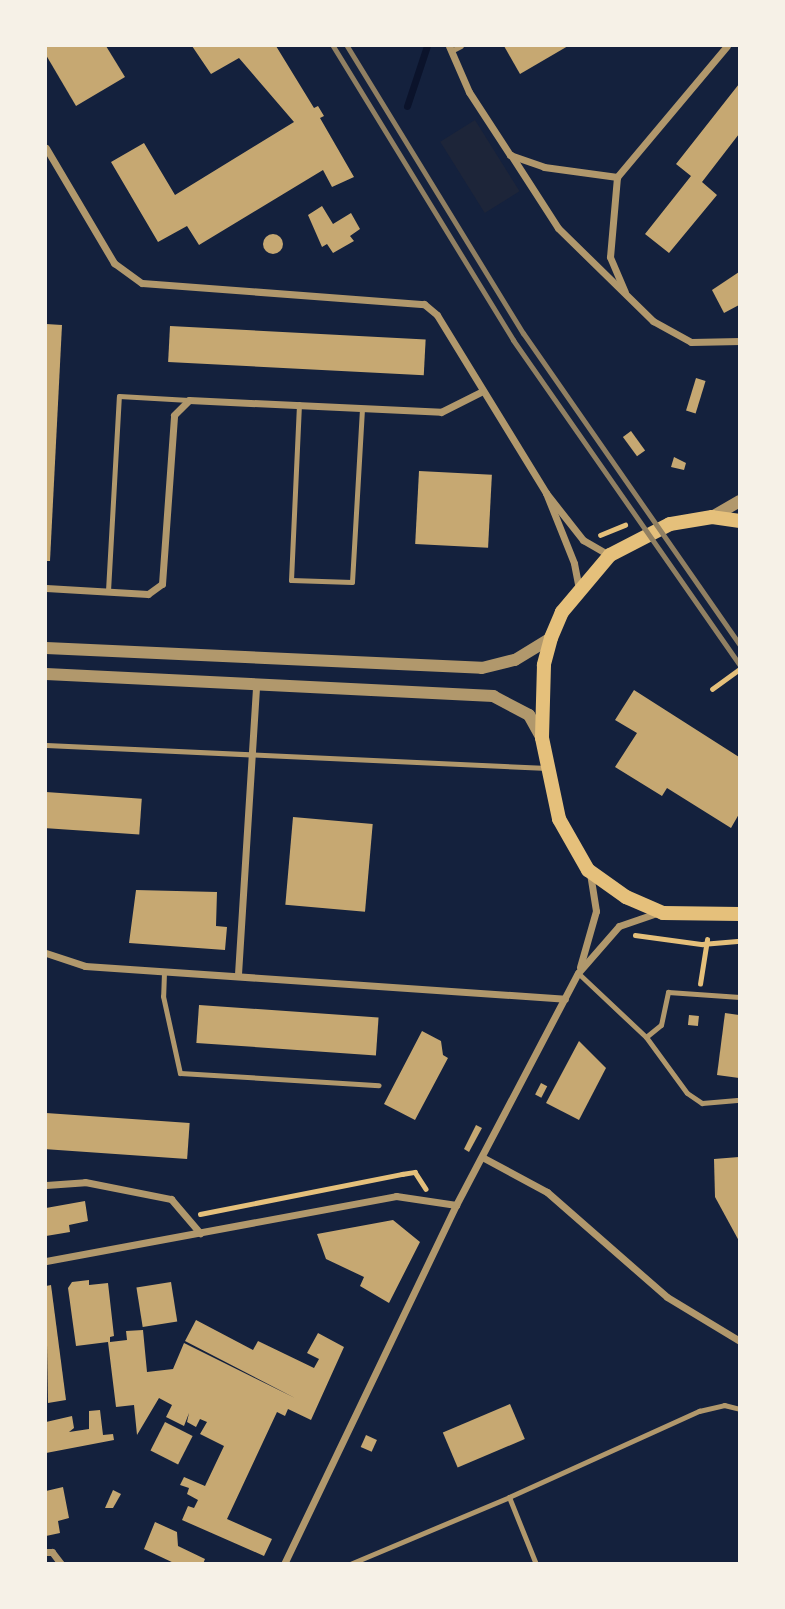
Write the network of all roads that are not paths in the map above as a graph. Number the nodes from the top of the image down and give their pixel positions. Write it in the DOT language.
graph roads {
  1 [pos="461,46"];
  2 [pos="727,46"];
  3 [pos="450,48"];
  4 [pos="46,148"];
  5 [pos="510,155"];
  6 [pos="617,177"];
  7 [pos="627,297"];
  8 [pos="740,341"];
  9 [pos="483,391"];
  10 [pos="189,400"];
  11 [pos="299,404"];
  12 [pos="362,408"];
  13 [pos="546,493"];
  14 [pos="740,501"];
  15 [pos="712,517"];
  16 [pos="740,521"];
  17 [pos="610,555"];
  18 [pos="46,588"];
  19 [pos="579,589"];
  20 [pos="107,591"];
  21 [pos="551,638"];
  22 [pos="46,648"];
  23 [pos="46,674"];
  24 [pos="256,684"];
  25 [pos="542,738"];
  26 [pos="46,745"];
  27 [pos="253,755"];
  28 [pos="547,768"];
  29 [pos="588,870"];
  30 [pos="663,913"];
  31 [pos="740,914"];
  32 [pos="46,953"];
  33 [pos="164,972"];
  34 [pos="238,974"];
  35 [pos="578,974"];
  36 [pos="740,997"];
  37 [pos="565,999"];
  38 [pos="646,1037"];
  39 [pos="379,1085"];
  40 [pos="740,1100"];
  41 [pos="482,1157"];
  42 [pos="46,1185"];
  43 [pos="456,1205"];
  44 [pos="200,1233"];
  45 [pos="46,1261"];
  46 [pos="740,1341"];
  47 [pos="740,1409"];
  48 [pos="509,1497"];
  49 [pos="46,1552"];
  50 [pos="61,1563"];
  51 [pos="284,1563"];
  52 [pos="350,1563"];
  53 [pos="536,1563"];
  1 -- 3 [label="lane"];
  2 -- 6 [label="street"];
  3 -- 5 [label="street"];
  4 -- 9 [label="street"];
  5 -- 6 [label="street"];
  5 -- 7 [label="street"];
  6 -- 7 [label="street"];
  7 -- 8 [label="street"];
  9 -- 12 [label="street"];
  9 -- 13 [label="street"];
  10 -- 11 [label="street"];
  10 -- 20 [label="street"];
  10 -- 20 [label="lane"];
  11 -- 12 [label="street"];
  11 -- 12 [label="lane"];
  13 -- 17 [label="street"];
  13 -- 19 [label="street"];
  14 -- 15 [label="street"];
  15 -- 16 [label="main road"];
  15 -- 17 [label="main road"];
  17 -- 19 [label="main road"];
  18 -- 20 [label="street"];
  19 -- 21 [label="main road"];
  21 -- 22 [label="street"];
  21 -- 25 [label="main road"];
  23 -- 24 [label="street"];
  24 -- 25 [label="street"];
  24 -- 27 [label="street"];
  25 -- 28 [label="main road"];
  26 -- 27 [label="lane"];
  27 -- 28 [label="lane"];
  27 -- 34 [label="street"];
  28 -- 29 [label="main road"];
  29 -- 30 [label="main road"];
  29 -- 35 [label="street"];
  30 -- 31 [label="main road"];
  30 -- 35 [label="street"];
  32 -- 33 [label="street"];
  33 -- 34 [label="street"];
  33 -- 39 [label="lane"];
  34 -- 37 [label="street"];
  35 -- 37 [label="street"];
  35 -- 38 [label="lane"];
  36 -- 38 [label="lane"];
  37 -- 41 [label="street"];
  38 -- 40 [label="lane"];
  41 -- 43 [label="street"];
  41 -- 46 [label="street"];
  42 -- 44 [label="street"];
  43 -- 44 [label="street"];
  43 -- 51 [label="street"];
  44 -- 45 [label="street"];
  47 -- 48 [label="lane"];
  48 -- 52 [label="lane"];
  48 -- 53 [label="lane"];
  49 -- 50 [label="street"];
}
